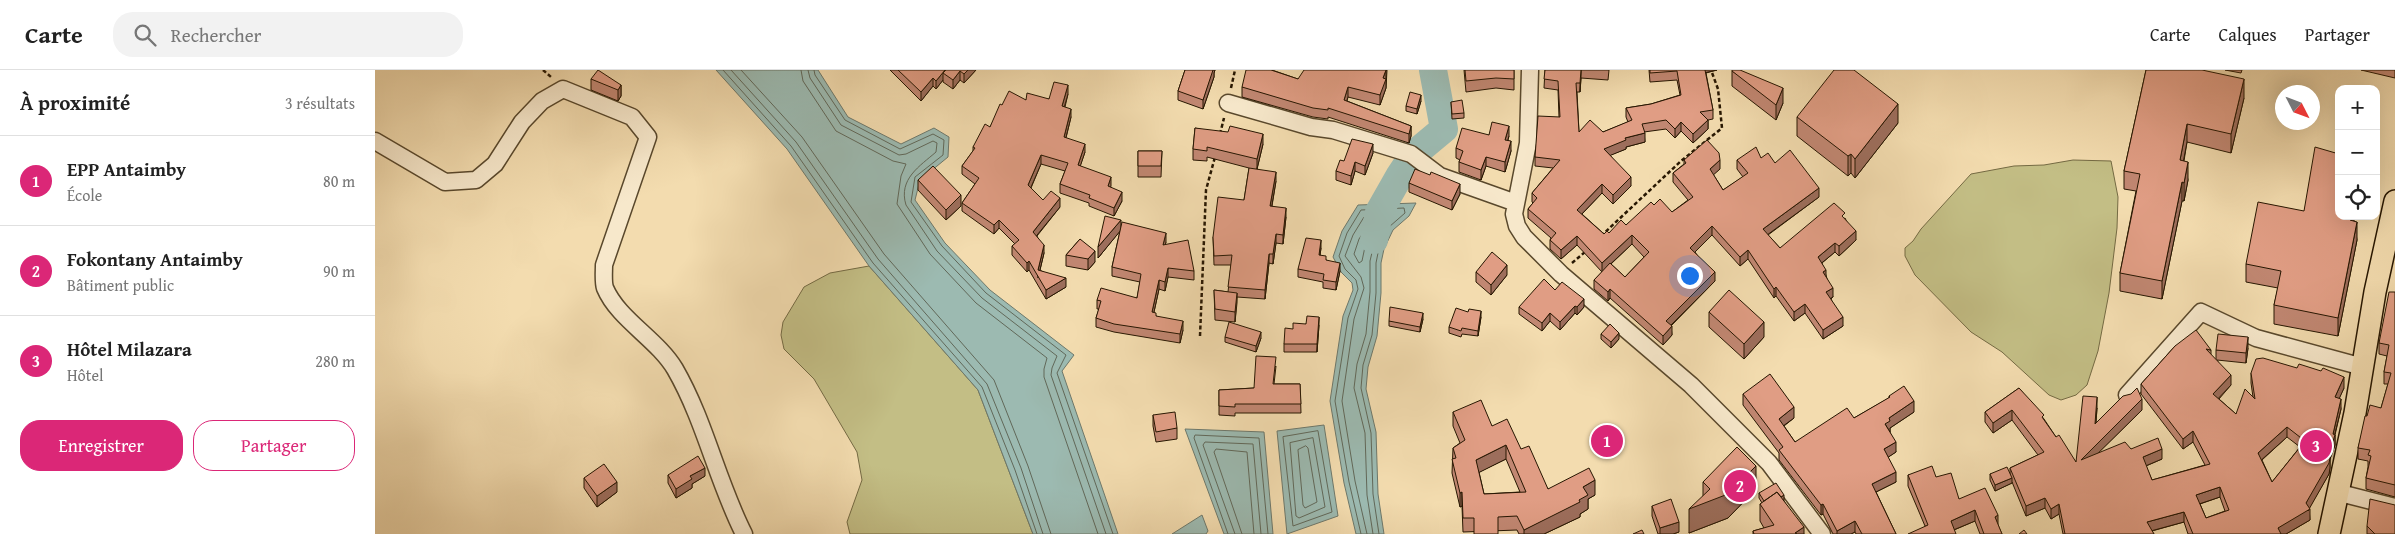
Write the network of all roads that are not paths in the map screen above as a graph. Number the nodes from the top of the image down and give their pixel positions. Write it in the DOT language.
graph roads {
  1 [pos="1530,70"];
  2 [pos="1228,103"];
  3 [pos="375,141"];
  4 [pos="2395,202"];
  5 [pos="1516,203"];
  6 [pos="2385,293"];
  7 [pos="2363,367"];
  8 [pos="2127,395"];
  9 [pos="2339,493"];
  10 [pos="2395,507"];
  11 [pos="744,534"];
  12 [pos="1822,534"];
  13 [pos="2329,534"];
  1 -- 5 [label="street"];
  2 -- 5 [label="street"];
  3 -- 11 [label="street"];
  4 -- 6 [label="main road"];
  5 -- 12 [label="street"];
  6 -- 7 [label="main road"];
  7 -- 8 [label="street"];
  7 -- 9 [label="main road"];
  9 -- 10 [label="street"];
  9 -- 13 [label="main road"];
}
